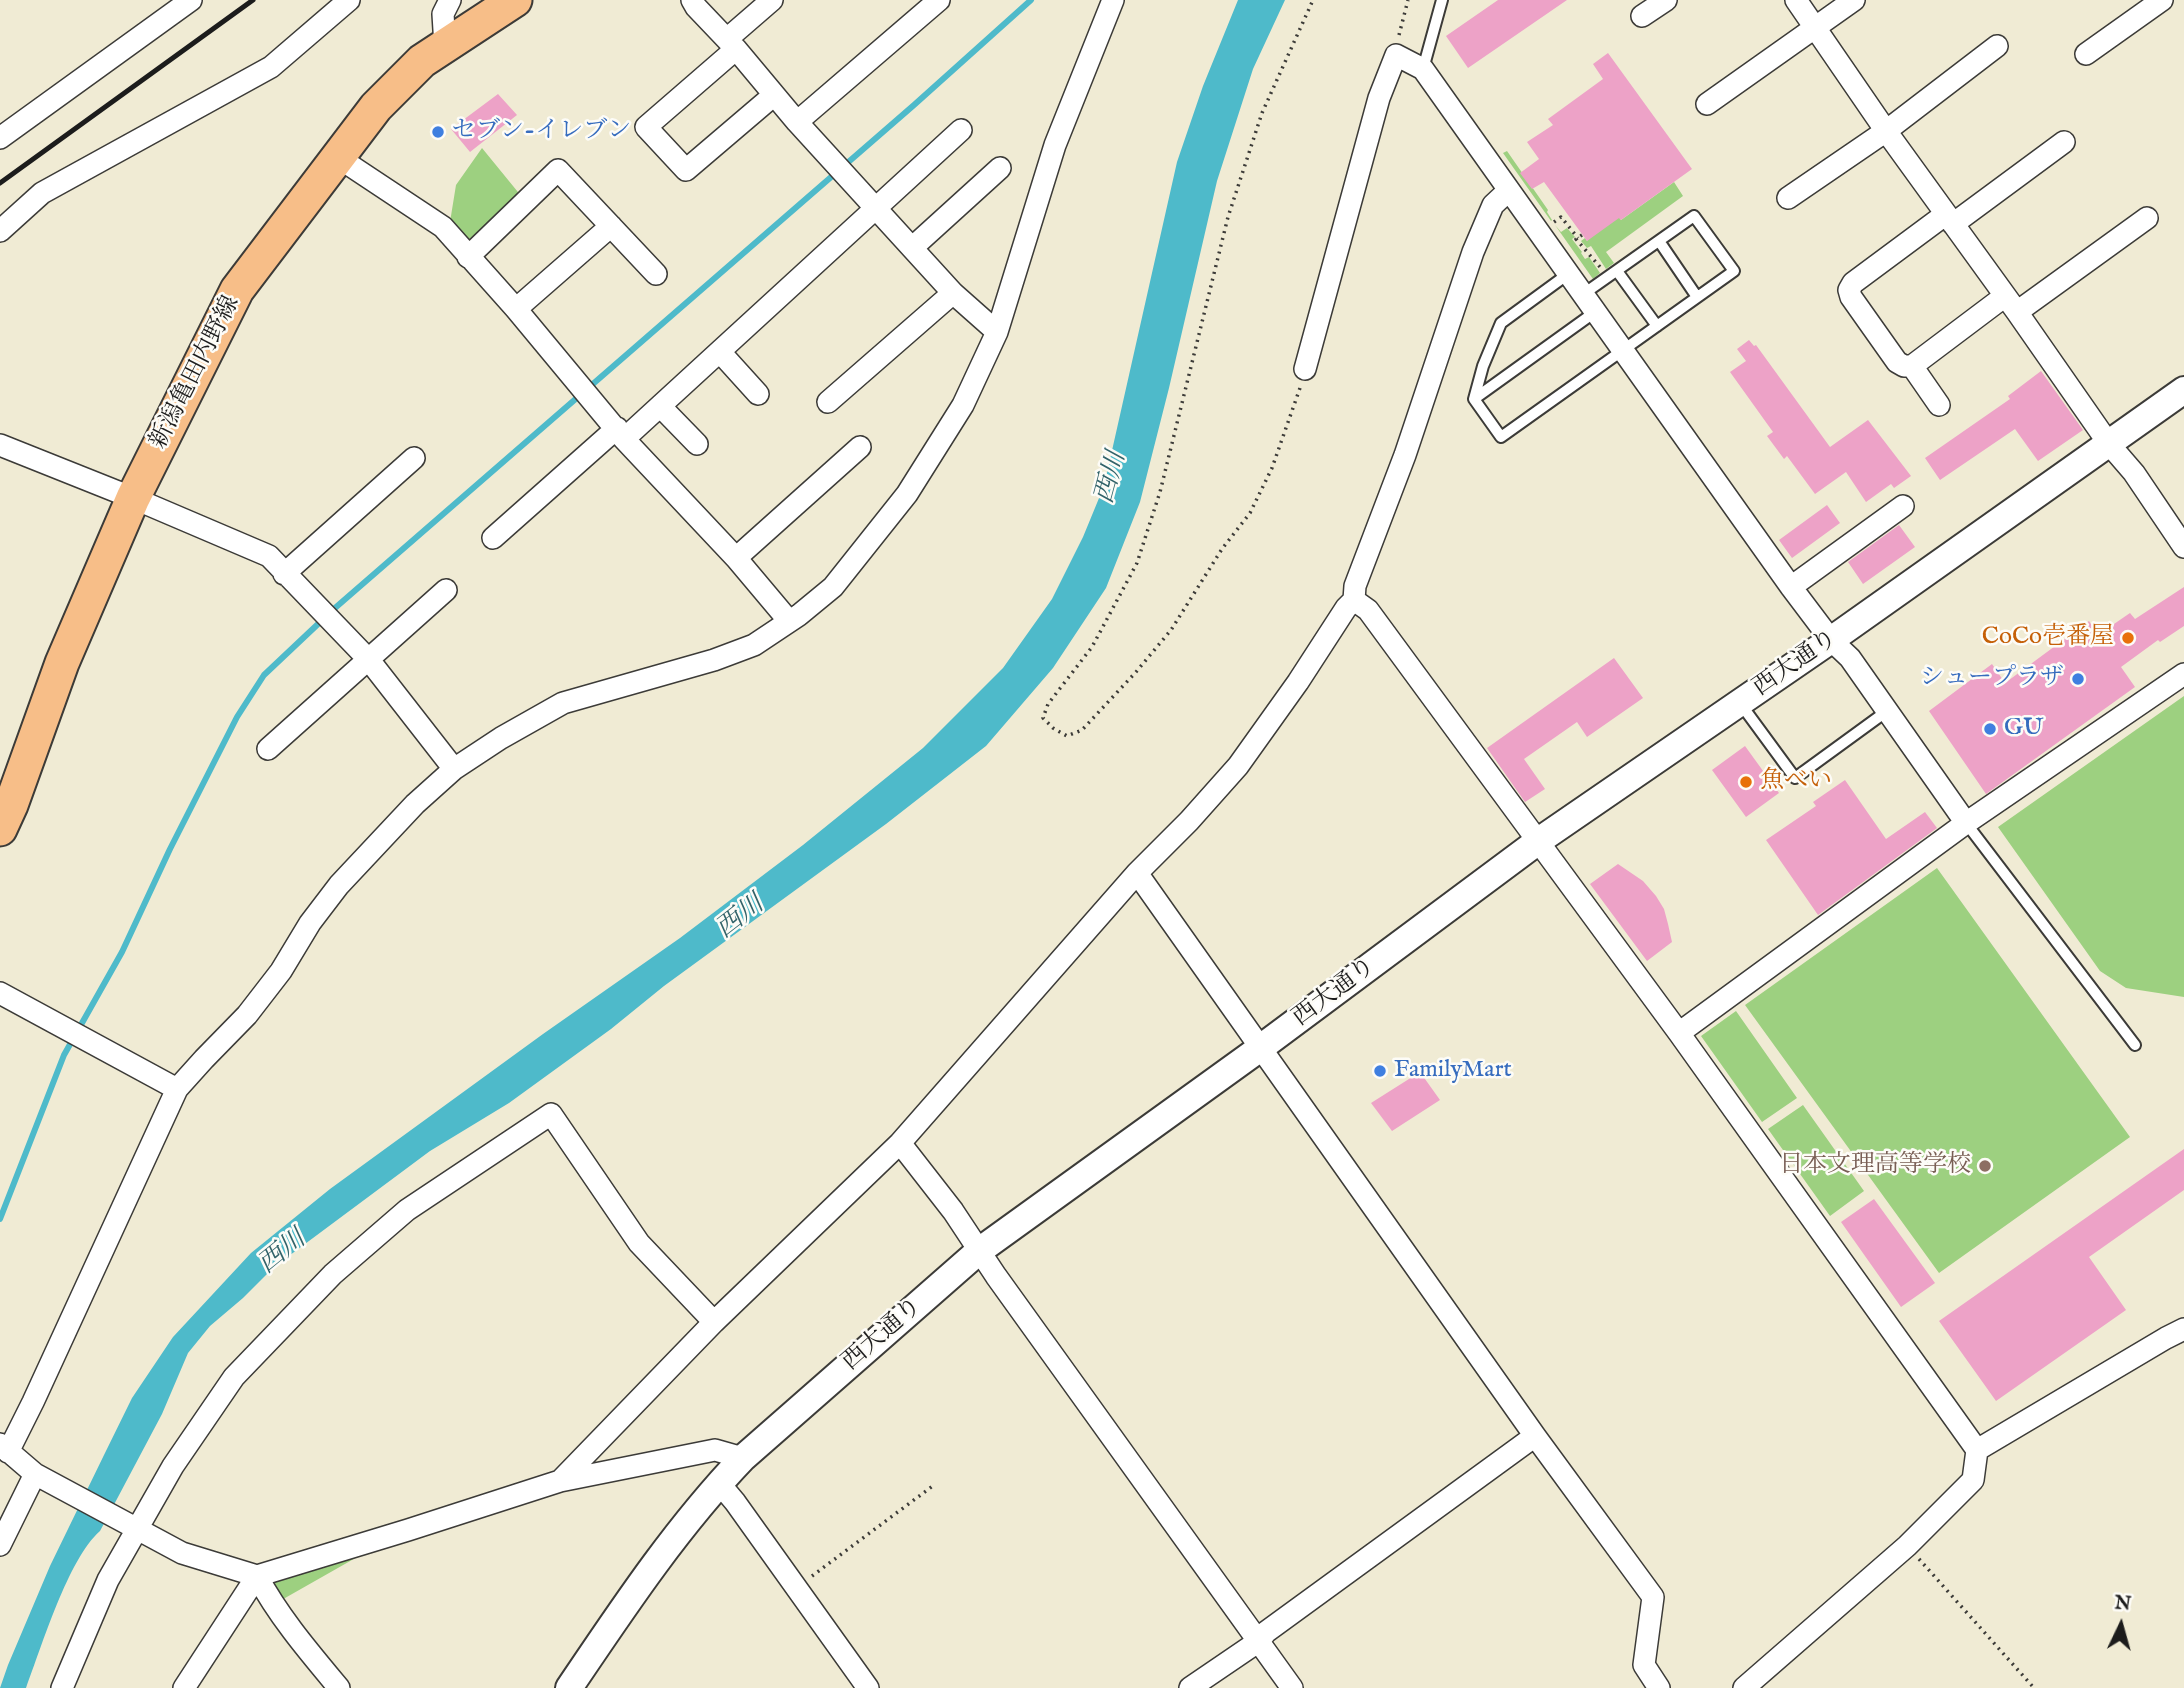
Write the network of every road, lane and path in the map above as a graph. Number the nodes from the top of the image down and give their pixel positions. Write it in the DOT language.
graph roads {
  1 [pos="191,0"];
  2 [pos="349,0"];
  3 [pos="450,0"];
  4 [pos="514,0"];
  5 [pos="692,0"];
  6 [pos="772,0"];
  7 [pos="939,0"];
  8 [pos="1113,0"];
  9 [pos="1313,0"];
  10 [pos="1408,0"];
  11 [pos="1442,0"];
  12 [pos="1666,0"];
  13 [pos="1796,0"];
  14 [pos="1854,0"];
  15 [pos="2162,0"];
  16 [pos="1643,16"];
  17 [pos="1815,29"];
  18 [pos="732,44"];
  19 [pos="445,46"];
  20 [pos="1997,46"];
  21 [pos="2086,54"];
  22 [pos="1396,55"];
  23 [pos="1423,69"];
  24 [pos="774,94"];
  25 [pos="1707,104"];
  26 [pos="797,122"];
  27 [pos="4,126"];
  28 [pos="961,130"];
  29 [pos="1886,131"];
  30 [pos="2064,142"];
  31 [pos="339,158"];
  32 [pos="1000,168"];
  33 [pos="1508,191"];
  34 [pos="1788,198"];
  35 [pos="877,208"];
  36 [pos="2147,218"];
  37 [pos="1950,219"];
  38 [pos="611,226"];
  39 [pos="1568,226"];
  40 [pos="0,231"];
  41 [pos="1659,241"];
  42 [pos="913,247"];
  43 [pos="468,257"];
  44 [pos="1602,270"];
  45 [pos="1617,271"];
  46 [pos="656,274"];
  47 [pos="1568,274"];
  48 [pos="953,293"];
  49 [pos="1697,297"];
  50 [pos="1589,304"];
  51 [pos="2011,304"];
  52 [pos="516,309"];
  53 [pos="1657,326"];
  54 [pos="997,332"];
  55 [pos="1622,351"];
  56 [pos="720,352"];
  57 [pos="1912,366"];
  58 [pos="1305,369"];
  59 [pos="2184,390"];
  60 [pos="758,394"];
  61 [pos="1474,399"];
  62 [pos="828,402"];
  63 [pos="1939,405"];
  64 [pos="661,407"];
  65 [pos="620,434"];
  66 [pos="0,444"];
  67 [pos="697,444"];
  68 [pos="2109,444"];
  69 [pos="860,447"];
  70 [pos="414,458"];
  71 [pos="133,498"];
  72 [pos="1903,506"];
  73 [pos="493,538"];
  74 [pos="2184,547"];
  75 [pos="736,558"];
  76 [pos="284,573"];
  77 [pos="1791,587"];
  78 [pos="446,590"];
  79 [pos="1354,600"];
  80 [pos="789,621"];
  81 [pos="1831,640"];
  82 [pos="369,660"];
  83 [pos="2184,674"];
  84 [pos="1740,703"];
  85 [pos="1887,710"];
  86 [pos="268,749"];
  87 [pos="454,769"];
  88 [pos="4,811"];
  89 [pos="1966,823"];
  90 [pos="1537,842"];
  91 [pos="1137,873"];
  92 [pos="0,993"];
  93 [pos="1679,1033"];
  94 [pos="2135,1045"];
  95 [pos="1259,1049"];
  96 [pos="177,1089"];
  97 [pos="900,1143"];
  98 [pos="979,1251"];
  99 [pos="714,1322"];
  100 [pos="2184,1329"];
  101 [pos="1535,1436"];
  102 [pos="4,1448"];
  103 [pos="1978,1450"];
  104 [pos="743,1458"];
  105 [pos="36,1474"];
  106 [pos="560,1481"];
  107 [pos="719,1483"];
  108 [pos="934,1485"];
  109 [pos="131,1526"];
  110 [pos="0,1545"];
  111 [pos="1907,1546"];
  112 [pos="257,1576"];
  113 [pos="796,1588"];
  114 [pos="1259,1641"];
  115 [pos="62,1688"];
  116 [pos="184,1688"];
  117 [pos="339,1688"];
  118 [pos="569,1688"];
  119 [pos="868,1688"];
  120 [pos="1190,1688"];
  121 [pos="1292,1688"];
  122 [pos="1659,1688"];
  123 [pos="1744,1688"];
  124 [pos="2034,1688"];
  1 -- 27 [label="street"];
  2 -- 40 [label="street"];
  3 -- 19 [label="street"];
  4 -- 19 [label="main road, 新潟亀田内野線"];
  5 -- 18 [label="street"];
  6 -- 18 [label="street"];
  7 -- 26 [label="street"];
  8 -- 54 [label="street"];
  9 -- 58 [label="path"];
  10 -- 22 [label="path"];
  11 -- 23 [label="lane"];
  12 -- 16 [label="street"];
  13 -- 17 [label="street"];
  14 -- 17 [label="street"];
  15 -- 21 [label="street"];
  17 -- 25 [label="street"];
  17 -- 29 [label="street"];
  18 -- 24 [label="street"];
  18 -- 24 [label="street"];
  19 -- 31 [label="main road, 新潟亀田内野線"];
  20 -- 29 [label="street"];
  22 -- 23 [label="street"];
  22 -- 58 [label="street"];
  23 -- 33 [label="street"];
  24 -- 26 [label="street"];
  26 -- 35 [label="street"];
  28 -- 35 [label="street"];
  29 -- 34 [label="street"];
  29 -- 37 [label="street"];
  30 -- 37 [label="street"];
  31 -- 43 [label="street"];
  31 -- 71 [label="main road, 新潟亀田内野線"];
  32 -- 42 [label="street"];
  33 -- 47 [label="street"];
  33 -- 79 [label="street"];
  35 -- 42 [label="street"];
  35 -- 56 [label="street"];
  36 -- 51 [label="street"];
  37 -- 51 [label="street"];
  37 -- 57 [label="street"];
  38 -- 43 [label="street"];
  38 -- 46 [label="street"];
  38 -- 52 [label="street"];
  39 -- 44 [label="path"];
  41 -- 45 [label="lane"];
  41 -- 49 [label="lane"];
  41 -- 49 [label="lane"];
  42 -- 48 [label="street"];
  43 -- 52 [label="street"];
  45 -- 50 [label="lane"];
  45 -- 53 [label="lane"];
  47 -- 50 [label="street"];
  47 -- 61 [label="lane"];
  48 -- 54 [label="street"];
  48 -- 62 [label="street"];
  49 -- 53 [label="lane"];
  50 -- 55 [label="street"];
  50 -- 61 [label="lane"];
  51 -- 57 [label="street"];
  51 -- 68 [label="street"];
  52 -- 65 [label="street"];
  53 -- 55 [label="lane"];
  54 -- 80 [label="street"];
  55 -- 61 [label="lane"];
  55 -- 77 [label="street"];
  56 -- 60 [label="street"];
  56 -- 64 [label="street"];
  57 -- 63 [label="street"];
  59 -- 68 [label="street, 西大通り"];
  64 -- 65 [label="street"];
  64 -- 67 [label="street"];
  65 -- 73 [label="street"];
  65 -- 75 [label="street"];
  66 -- 71 [label="street"];
  68 -- 74 [label="street"];
  68 -- 81 [label="street, 西大通り"];
  69 -- 75 [label="street"];
  70 -- 76 [label="street"];
  71 -- 76 [label="street"];
  71 -- 88 [label="main road, 新潟亀田内野線"];
  72 -- 77 [label="street"];
  75 -- 80 [label="street"];
  76 -- 82 [label="street"];
  77 -- 81 [label="street"];
  78 -- 82 [label="street"];
  79 -- 90 [label="street"];
  79 -- 91 [label="street"];
  80 -- 87 [label="street"];
  81 -- 84 [label="street, 西大通り"];
  81 -- 85 [label="street"];
  82 -- 86 [label="street"];
  82 -- 87 [label="street"];
  83 -- 89 [label="street"];
  84 -- 85 [label="lane"];
  84 -- 90 [label="street, 西大通り"];
  85 -- 89 [label="street"];
  87 -- 96 [label="street"];
  89 -- 93 [label="street"];
  89 -- 94 [label="lane"];
  90 -- 93 [label="street"];
  90 -- 95 [label="street, 西大通り"];
  91 -- 95 [label="street"];
  91 -- 97 [label="street"];
  92 -- 96 [label="street"];
  93 -- 103 [label="street"];
  95 -- 98 [label="street, 西大通り"];
  95 -- 101 [label="street"];
  96 -- 102 [label="street"];
  97 -- 98 [label="street"];
  97 -- 99 [label="street"];
  98 -- 104 [label="street, 西大通り"];
  98 -- 114 [label="street"];
  99 -- 106 [label="street"];
  99 -- 109 [label="street"];
  100 -- 103 [label="street"];
  101 -- 114 [label="street"];
  101 -- 122 [label="street"];
  102 -- 105 [label="street"];
  103 -- 111 [label="street"];
  104 -- 106 [label="street"];
  104 -- 107 [label="street, 西大通り"];
  105 -- 109 [label="street"];
  105 -- 110 [label="street"];
  106 -- 112 [label="street"];
  107 -- 113 [label="street"];
  107 -- 118 [label="street, 西大通り"];
  108 -- 113 [label="path"];
  109 -- 112 [label="street"];
  109 -- 115 [label="street"];
  111 -- 123 [label="street"];
  111 -- 124 [label="path"];
  112 -- 116 [label="street"];
  112 -- 117 [label="street"];
  113 -- 119 [label="street"];
  114 -- 120 [label="street"];
  114 -- 121 [label="street"];
}
